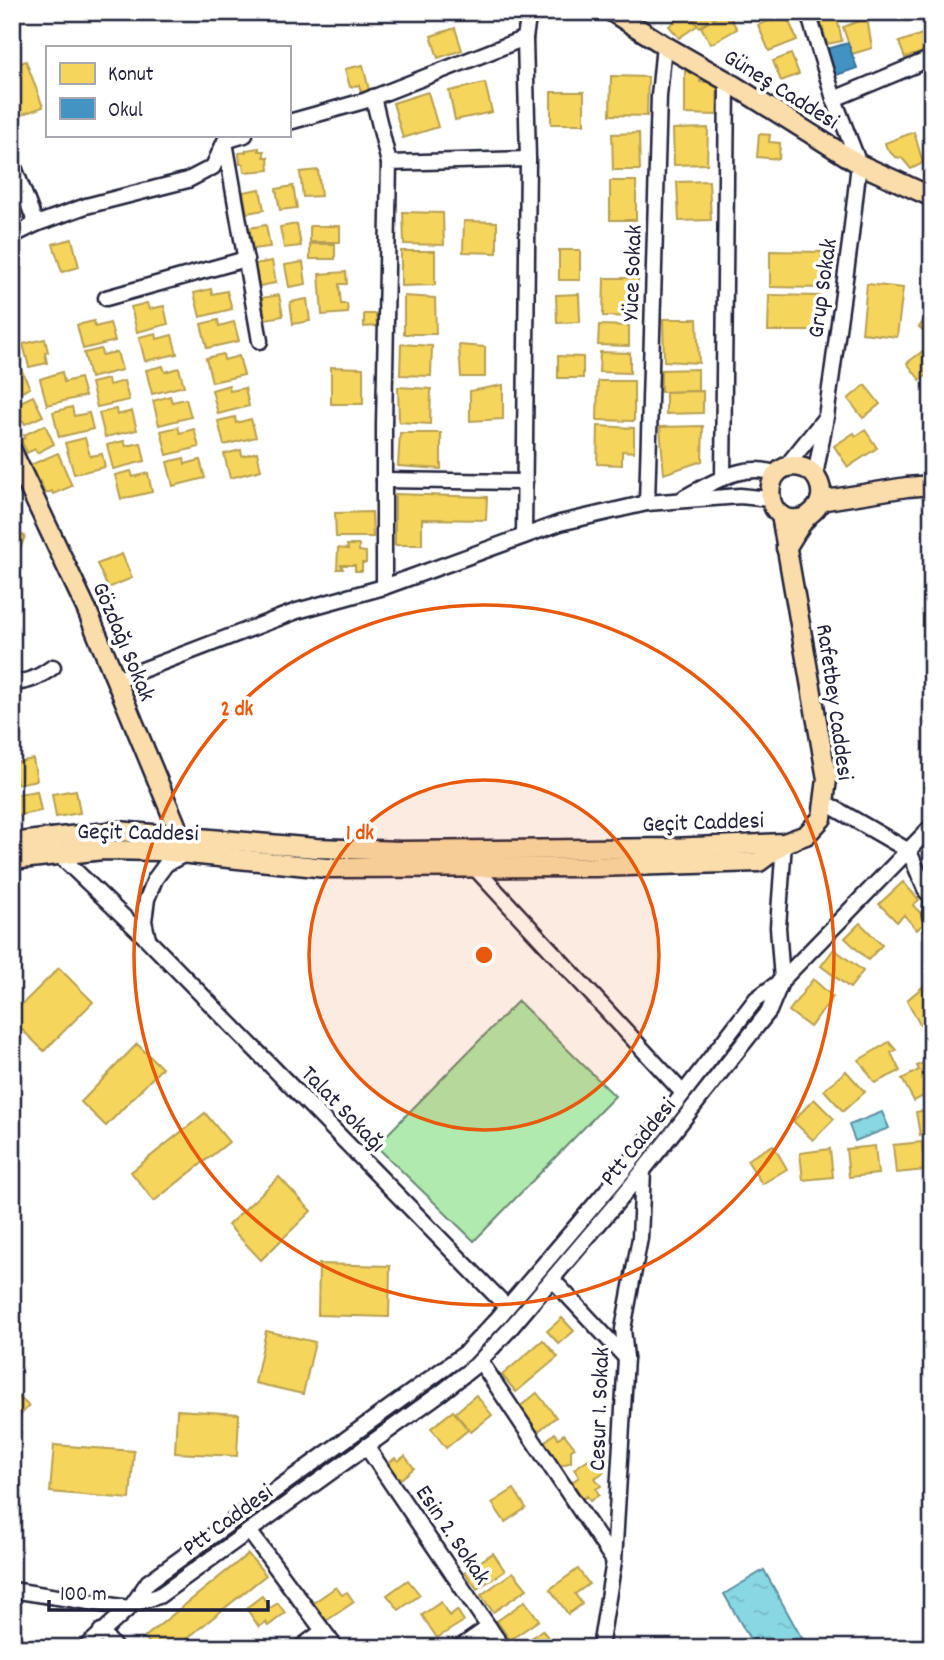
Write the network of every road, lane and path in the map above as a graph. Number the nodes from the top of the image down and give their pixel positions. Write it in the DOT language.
graph roads {
  1 [pos="528,12"];
  2 [pos="612,12"];
  3 [pos="808,12"];
  4 [pos="525,38"];
  5 [pos="664,45"];
  6 [pos="932,58"];
  7 [pos="727,81"];
  8 [pos="373,97"];
  9 [pos="834,99"];
  10 [pos="290,122"];
  11 [pos="242,136"];
  12 [pos="225,141"];
  13 [pos="528,159"];
  14 [pos="12,162"];
  15 [pos="389,163"];
  16 [pos="859,164"];
  17 [pos="932,197"];
  18 [pos="36,224"];
  19 [pos="12,236"];
  20 [pos="246,259"];
  21 [pos="106,298"];
  22 [pos="260,341"];
  23 [pos="826,417"];
  24 [pos="12,451"];
  25 [pos="781,471"];
  26 [pos="815,476"];
  27 [pos="723,478"];
  28 [pos="384,480"];
  29 [pos="525,482"];
  30 [pos="932,485"];
  31 [pos="770,499"];
  32 [pos="677,500"];
  33 [pos="820,501"];
  34 [pos="647,503"];
  35 [pos="780,515"];
  36 [pos="808,516"];
  37 [pos="524,537"];
  38 [pos="786,548"];
  39 [pos="384,587"];
  40 [pos="53,667"];
  41 [pos="116,680"];
  42 [pos="12,683"];
  43 [pos="824,802"];
  44 [pos="932,826"];
  45 [pos="12,843"];
  46 [pos="784,843"];
  47 [pos="183,846"];
  48 [pos="909,850"];
  49 [pos="59,855"];
  50 [pos="12,860"];
  51 [pos="474,867"];
  52 [pos="932,898"];
  53 [pos="932,926"];
  54 [pos="148,940"];
  55 [pos="782,980"];
  56 [pos="683,1093"];
  57 [pos="643,1171"];
  58 [pos="552,1279"];
  59 [pos="507,1307"];
  60 [pos="626,1358"];
  61 [pos="480,1361"];
  62 [pos="366,1446"];
  63 [pos="249,1531"];
  64 [pos="614,1561"];
  65 [pos="12,1590"];
  66 [pos="130,1606"];
  67 [pos="489,1627"];
  68 [pos="101,1631"];
  69 [pos="323,1631"];
  70 [pos="87,1646"];
  71 [pos="115,1648"];
  72 [pos="300,1648"];
  73 [pos="336,1648"];
  74 [pos="459,1648"];
  75 [pos="503,1648"];
  76 [pos="600,1648"];
  1 -- 4 [label="street"];
  2 -- 5 [label="main road, Güneş Caddesi"];
  3 -- 9 [label="street"];
  4 -- 8 [label="street"];
  4 -- 13 [label="street"];
  5 -- 7 [label="main road, Güneş Caddesi"];
  5 -- 34 [label="street, Yüce Sokak"];
  6 -- 9 [label="street"];
  7 -- 16 [label="main road, Güneş Caddesi"];
  7 -- 27 [label="street"];
  8 -- 10 [label="street"];
  8 -- 15 [label="street"];
  9 -- 16 [label="street"];
  11 -- 12 [label="street"];
  12 -- 18 [label="street"];
  12 -- 20 [label="street"];
  13 -- 15 [label="street"];
  13 -- 29 [label="street"];
  14 -- 18 [label="street"];
  15 -- 28 [label="street"];
  16 -- 17 [label="main road, Güneş Caddesi"];
  16 -- 23 [label="street, Grup Sokak"];
  18 -- 19 [label="street"];
  20 -- 21 [label="street"];
  20 -- 22 [label="street"];
  23 -- 25 [label="street"];
  23 -- 26 [label="street, Grup Sokak"];
  24 -- 41 [label="main road, Gözdağı Sokak"];
  25 -- 26 [label="main road"];
  25 -- 27 [label="street"];
  25 -- 31 [label="main road"];
  26 -- 33 [label="main road"];
  27 -- 32 [label="street"];
  28 -- 29 [label="street"];
  28 -- 39 [label="street"];
  29 -- 37 [label="street"];
  30 -- 33 [label="main road"];
  31 -- 32 [label="street"];
  31 -- 35 [label="main road"];
  32 -- 34 [label="street"];
  33 -- 36 [label="main road"];
  34 -- 37 [label="street"];
  35 -- 36 [label="main road"];
  35 -- 38 [label="main road, Rafetbey Caddesi"];
  36 -- 38 [label="main road"];
  37 -- 39 [label="street"];
  38 -- 43 [label="main road, Rafetbey Caddesi"];
  39 -- 41 [label="street"];
  40 -- 42 [label="street"];
  41 -- 47 [label="main road, Gözdağı Sokak"];
  43 -- 46 [label="main road, Rafetbey Caddesi"];
  43 -- 48 [label="street"];
  44 -- 48 [label="street, Ptt Caddesi"];
  45 -- 47 [label="main road, Geçit Caddesi"];
  46 -- 47 [label="main road, Geçit Caddesi"];
  46 -- 51 [label="main road, Geçit Caddesi"];
  46 -- 55 [label="street"];
  47 -- 49 [label="main road, Geçit Caddesi"];
  47 -- 51 [label="main road, Geçit Caddesi"];
  47 -- 54 [label="street"];
  48 -- 52 [label="street"];
  48 -- 55 [label="street, Ptt Caddesi"];
  49 -- 50 [label="main road, Geçit Caddesi"];
  49 -- 54 [label="street, Talat Sokağı"];
  51 -- 56 [label="street"];
  52 -- 53 [label="street"];
  54 -- 59 [label="street, Talat Sokağı"];
  55 -- 56 [label="street, Ptt Caddesi"];
  55 -- 57 [label="street, Ptt Caddesi"];
  56 -- 59 [label="street, Ptt Caddesi"];
  57 -- 58 [label="street, Ptt Caddesi"];
  57 -- 60 [label="street, Cesur 1. Sokak"];
  58 -- 60 [label="street"];
  58 -- 61 [label="street, Ptt Caddesi"];
  59 -- 66 [label="street, Ptt Caddesi"];
  60 -- 64 [label="street, Cesur 1. Sokak"];
  61 -- 62 [label="street, Ptt Caddesi"];
  61 -- 64 [label="street"];
  62 -- 63 [label="street, Ptt Caddesi"];
  62 -- 67 [label="street, Esin 2. Sokak"];
  63 -- 66 [label="street, Ptt Caddesi"];
  63 -- 69 [label="street"];
  64 -- 76 [label="street, Cesur 1. Sokak"];
  65 -- 66 [label="street"];
  66 -- 68 [label="street"];
  67 -- 74 [label="street"];
  67 -- 75 [label="street, Esin 2. Sokak"];
  68 -- 70 [label="street"];
  68 -- 71 [label="street"];
  69 -- 72 [label="street"];
  69 -- 73 [label="street"];
}
